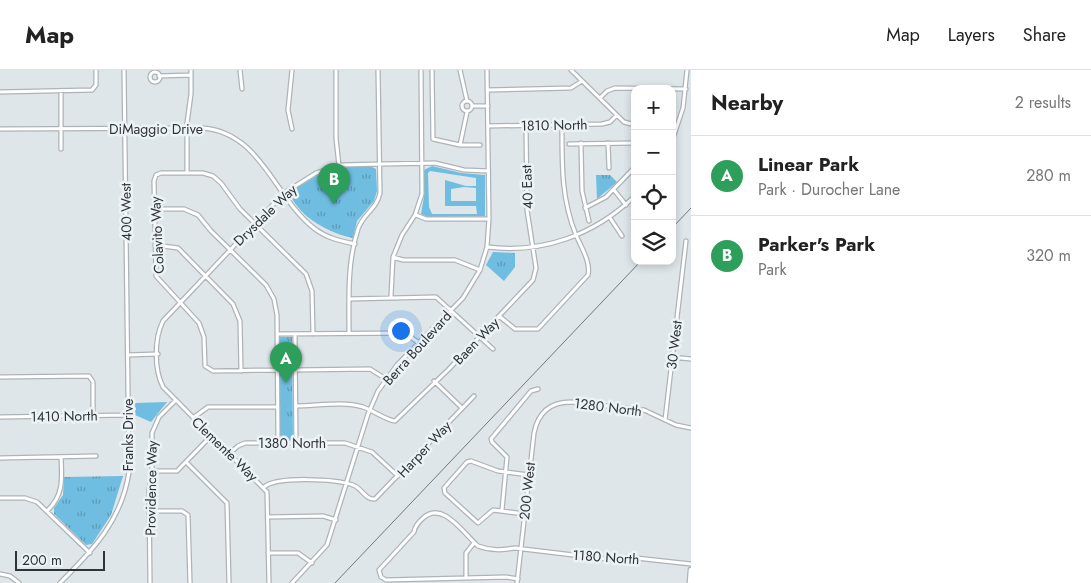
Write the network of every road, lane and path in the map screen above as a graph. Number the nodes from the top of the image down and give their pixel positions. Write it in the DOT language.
graph roads {
  1 [pos="96,70"];
  2 [pos="124,70"];
  3 [pos="191,70"];
  4 [pos="240,70"];
  5 [pos="292,70"];
  6 [pos="336,70"];
  7 [pos="378,70"];
  8 [pos="421,70"];
  9 [pos="432,70"];
  10 [pos="460,70"];
  11 [pos="487,70"];
  12 [pos="571,70"];
  13 [pos="687,70"];
  14 [pos="154,71"];
  15 [pos="191,75"];
  16 [pos="159,76"];
  17 [pos="582,81"];
  18 [pos="686,88"];
  19 [pos="242,89"];
  20 [pos="487,90"];
  21 [pos="60,91"];
  22 [pos="0,92"];
  23 [pos="600,98"];
  24 [pos="467,101"];
  25 [pos="472,106"];
  26 [pos="488,106"];
  27 [pos="467,112"];
  28 [pos="617,115"];
  29 [pos="631,124"];
  30 [pos="526,125"];
  31 [pos="562,125"];
  32 [pos="488,126"];
  33 [pos="677,127"];
  34 [pos="0,129"];
  35 [pos="124,129"];
  36 [pos="187,129"];
  37 [pos="292,129"];
  38 [pos="61,130"];
  39 [pos="676,130"];
  40 [pos="581,143"];
  41 [pos="608,143"];
  42 [pos="631,143"];
  43 [pos="569,144"];
  44 [pos="460,145"];
  45 [pos="480,145"];
  46 [pos="61,149"];
  47 [pos="422,163"];
  48 [pos="379,164"];
  49 [pos="339,166"];
  50 [pos="609,168"];
  51 [pos="488,171"];
  52 [pos="631,171"];
  53 [pos="187,173"];
  54 [pos="614,190"];
  55 [pos="284,193"];
  56 [pos="631,200"];
  57 [pos="626,205"];
  58 [pos="585,208"];
  59 [pos="155,209"];
  60 [pos="415,215"];
  61 [pos="610,218"];
  62 [pos="489,219"];
  63 [pos="589,221"];
  64 [pos="255,223"];
  65 [pos="576,236"];
  66 [pos="622,236"];
  67 [pos="686,241"];
  68 [pos="355,244"];
  69 [pos="155,246"];
  70 [pos="487,247"];
  71 [pos="533,248"];
  72 [pos="230,249"];
  73 [pos="393,258"];
  74 [pos="480,270"];
  75 [pos="204,275"];
  76 [pos="391,296"];
  77 [pos="349,299"];
  78 [pos="179,301"];
  79 [pos="452,310"];
  80 [pos="498,316"];
  81 [pos="349,333"];
  82 [pos="277,334"];
  83 [pos="295,334"];
  84 [pos="313,334"];
  85 [pos="480,336"];
  86 [pos="419,343"];
  87 [pos="493,349"];
  88 [pos="158,354"];
  89 [pos="128,355"];
  90 [pos="672,357"];
  91 [pos="691,359"];
  92 [pos="241,370"];
  93 [pos="277,370"];
  94 [pos="295,370"];
  95 [pos="0,377"];
  96 [pos="386,379"];
  97 [pos="434,381"];
  98 [pos="538,389"];
  99 [pos="474,396"];
  100 [pos="175,401"];
  101 [pos="552,405"];
  102 [pos="296,406"];
  103 [pos="277,407"];
  104 [pos="462,408"];
  105 [pos="369,410"];
  106 [pos="128,415"];
  107 [pos="93,416"];
  108 [pos="0,417"];
  109 [pos="193,418"];
  110 [pos="665,420"];
  111 [pos="691,428"];
  112 [pos="211,436"];
  113 [pos="278,443"];
  114 [pos="296,443"];
  115 [pos="358,446"];
  116 [pos="229,454"];
  117 [pos="96,456"];
  118 [pos="61,457"];
  119 [pos="0,458"];
  120 [pos="186,462"];
  121 [pos="152,471"];
  122 [pos="506,472"];
  123 [pos="529,474"];
  124 [pos="398,476"];
  125 [pos="346,483"];
  126 [pos="264,487"];
  127 [pos="0,498"];
  128 [pos="502,510"];
  129 [pos="47,511"];
  130 [pos="149,511"];
  131 [pos="525,514"];
  132 [pos="268,517"];
  133 [pos="336,520"];
  134 [pos="474,542"];
  135 [pos="521,549"];
  136 [pos="90,553"];
  137 [pos="268,553"];
  138 [pos="312,563"];
  139 [pos="691,564"];
  140 [pos="691,570"];
  141 [pos="0,574"];
  142 [pos="466,578"];
  143 [pos="518,581"];
  144 [pos="19,583"];
  145 [pos="60,583"];
  146 [pos="150,583"];
  147 [pos="190,583"];
  148 [pos="229,583"];
  149 [pos="269,583"];
  150 [pos="292,583"];
  151 [pos="690,583"];
  1 -- 21 [label="street"];
  2 -- 35 [label="street, 400 West"];
  3 -- 15 [label="street"];
  4 -- 19 [label="street"];
  5 -- 37 [label="street"];
  6 -- 49 [label="street"];
  7 -- 48 [label="street"];
  8 -- 47 [label="street"];
  9 -- 44 [label="street"];
  10 -- 24 [label="street"];
  11 -- 20 [label="street, Berra Boulevard"];
  12 -- 17 [label="street"];
  13 -- 18 [label="street"];
  14 -- 16 [label="street"];
  14 -- 16 [label="street"];
  15 -- 16 [label="street"];
  15 -- 36 [label="street"];
  17 -- 20 [label="street"];
  17 -- 23 [label="street"];
  18 -- 23 [label="street"];
  18 -- 33 [label="street"];
  20 -- 26 [label="street, Berra Boulevard"];
  21 -- 22 [label="street"];
  21 -- 38 [label="street"];
  23 -- 28 [label="street"];
  24 -- 25 [label="street"];
  24 -- 27 [label="street"];
  25 -- 26 [label="street"];
  25 -- 27 [label="street"];
  26 -- 32 [label="street, Berra Boulevard"];
  27 -- 44 [label="street"];
  28 -- 29 [label="street"];
  28 -- 31 [label="street, 1810 North"];
  30 -- 31 [label="street, 1810 North"];
  30 -- 32 [label="street, 1810 North"];
  30 -- 71 [label="street, 40 East"];
  31 -- 65 [label="street"];
  32 -- 51 [label="street, Berra Boulevard"];
  33 -- 39 [label="street"];
  34 -- 38 [label="street, DiMaggio Drive"];
  35 -- 36 [label="street, DiMaggio Drive"];
  35 -- 38 [label="street, DiMaggio Drive"];
  35 -- 89 [label="street, 400 West"];
  36 -- 53 [label="street"];
  36 -- 55 [label="street, DiMaggio Drive"];
  38 -- 46 [label="street"];
  40 -- 41 [label="street"];
  40 -- 43 [label="street"];
  40 -- 58 [label="street"];
  41 -- 42 [label="street"];
  41 -- 50 [label="street"];
  44 -- 45 [label="street"];
  47 -- 48 [label="street, Drysdale Way"];
  47 -- 51 [label="street, Drysdale Way"];
  47 -- 60 [label="street"];
  48 -- 49 [label="street, Drysdale Way"];
  48 -- 68 [label="street"];
  49 -- 55 [label="street, Drysdale Way"];
  51 -- 62 [label="street, Berra Boulevard"];
  52 -- 54 [label="street"];
  53 -- 59 [label="street, Colavito Way"];
  53 -- 64 [label="street"];
  54 -- 57 [label="street"];
  54 -- 58 [label="street"];
  55 -- 64 [label="street, Drysdale Way"];
  55 -- 68 [label="street, DiMaggio Drive"];
  56 -- 57 [label="street"];
  57 -- 61 [label="street"];
  58 -- 63 [label="street"];
  59 -- 69 [label="street, Colavito Way"];
  59 -- 72 [label="street"];
  60 -- 62 [label="street"];
  60 -- 73 [label="street"];
  61 -- 65 [label="street"];
  61 -- 66 [label="street"];
  62 -- 70 [label="street, Berra Boulevard"];
  64 -- 72 [label="street, Drysdale Way"];
  64 -- 84 [label="street"];
  65 -- 71 [label="street"];
  65 -- 80 [label="street"];
  67 -- 90 [label="street, 30 West"];
  68 -- 77 [label="street"];
  69 -- 75 [label="street"];
  69 -- 78 [label="street, Colavito Way"];
  70 -- 71 [label="street"];
  70 -- 74 [label="street, Berra Boulevard"];
  71 -- 80 [label="street, Baen Way"];
  72 -- 75 [label="street, Drysdale Way"];
  72 -- 82 [label="street"];
  73 -- 74 [label="street"];
  73 -- 76 [label="street"];
  74 -- 79 [label="street, Berra Boulevard"];
  75 -- 78 [label="street, Drysdale Way"];
  75 -- 92 [label="street"];
  76 -- 77 [label="street"];
  76 -- 79 [label="street"];
  77 -- 81 [label="street"];
  78 -- 88 [label="street, Drysdale Way"];
  78 -- 92 [label="street, Colavito Way"];
  79 -- 85 [label="street"];
  79 -- 86 [label="street, Berra Boulevard"];
  80 -- 85 [label="street, Baen Way"];
  81 -- 84 [label="street"];
  81 -- 86 [label="street"];
  82 -- 83 [label="street"];
  82 -- 93 [label="street"];
  83 -- 84 [label="street"];
  83 -- 94 [label="street"];
  85 -- 87 [label="street"];
  85 -- 97 [label="street, Baen Way"];
  86 -- 96 [label="street, Berra Boulevard"];
  88 -- 89 [label="street"];
  88 -- 100 [label="street, Clemente Way"];
  89 -- 106 [label="street, Franks Drive"];
  90 -- 91 [label="street"];
  90 -- 110 [label="street, 30 West"];
  92 -- 93 [label="street"];
  93 -- 103 [label="street"];
  94 -- 96 [label="street"];
  94 -- 102 [label="street"];
  95 -- 107 [label="street"];
  96 -- 105 [label="street, Berra Boulevard"];
  97 -- 104 [label="street"];
  97 -- 105 [label="street, Baen Way"];
  98 -- 122 [label="street"];
  99 -- 104 [label="street, Harper Way"];
  100 -- 109 [label="street, Clemente Way"];
  100 -- 121 [label="street, Providence Way"];
  101 -- 110 [label="street, 1280 North"];
  101 -- 123 [label="street, 200 West"];
  102 -- 105 [label="street"];
  102 -- 114 [label="street"];
  103 -- 109 [label="street"];
  103 -- 113 [label="street"];
  104 -- 124 [label="street, Harper Way"];
  105 -- 115 [label="street, Berra Boulevard"];
  106 -- 107 [label="street, 1410 North"];
  106 -- 136 [label="street, Franks Drive"];
  107 -- 108 [label="street, 1410 North"];
  109 -- 112 [label="street, Clemente Way"];
  110 -- 111 [label="street, 1280 North"];
  112 -- 116 [label="street, Clemente Way"];
  112 -- 120 [label="street"];
  113 -- 114 [label="street, 1380 North"];
  113 -- 116 [label="street, 1380 North"];
  114 -- 115 [label="street, 1380 North"];
  115 -- 124 [label="street"];
  115 -- 125 [label="street, Berra Boulevard"];
  116 -- 126 [label="street, Clemente Way"];
  117 -- 118 [label="street"];
  118 -- 119 [label="street"];
  118 -- 129 [label="street"];
  120 -- 121 [label="street"];
  120 -- 148 [label="street"];
  121 -- 130 [label="street, Providence Way"];
  122 -- 123 [label="street"];
  122 -- 128 [label="street"];
  122 -- 128 [label="street"];
  123 -- 131 [label="street, 200 West"];
  124 -- 125 [label="street, Harper Way"];
  125 -- 126 [label="street"];
  125 -- 133 [label="street, Berra Boulevard"];
  126 -- 132 [label="street, Clemente Way"];
  127 -- 129 [label="street"];
  128 -- 131 [label="street"];
  129 -- 136 [label="street"];
  130 -- 146 [label="street, Providence Way"];
  130 -- 147 [label="street"];
  131 -- 135 [label="street, 200 West"];
  132 -- 133 [label="street"];
  132 -- 137 [label="street, Clemente Way"];
  133 -- 138 [label="street, Berra Boulevard"];
  134 -- 135 [label="street, 1180 North"];
  134 -- 142 [label="street"];
  134 -- 142 [label="street"];
  135 -- 139 [label="street, 1180 North"];
  135 -- 143 [label="street, 200 West"];
  136 -- 145 [label="street, Franks Drive"];
  137 -- 138 [label="street"];
  137 -- 149 [label="street, Clemente Way"];
  138 -- 150 [label="street, Berra Boulevard"];
  140 -- 151 [label="highway"];
  141 -- 144 [label="street"];
  142 -- 143 [label="street"];
}
